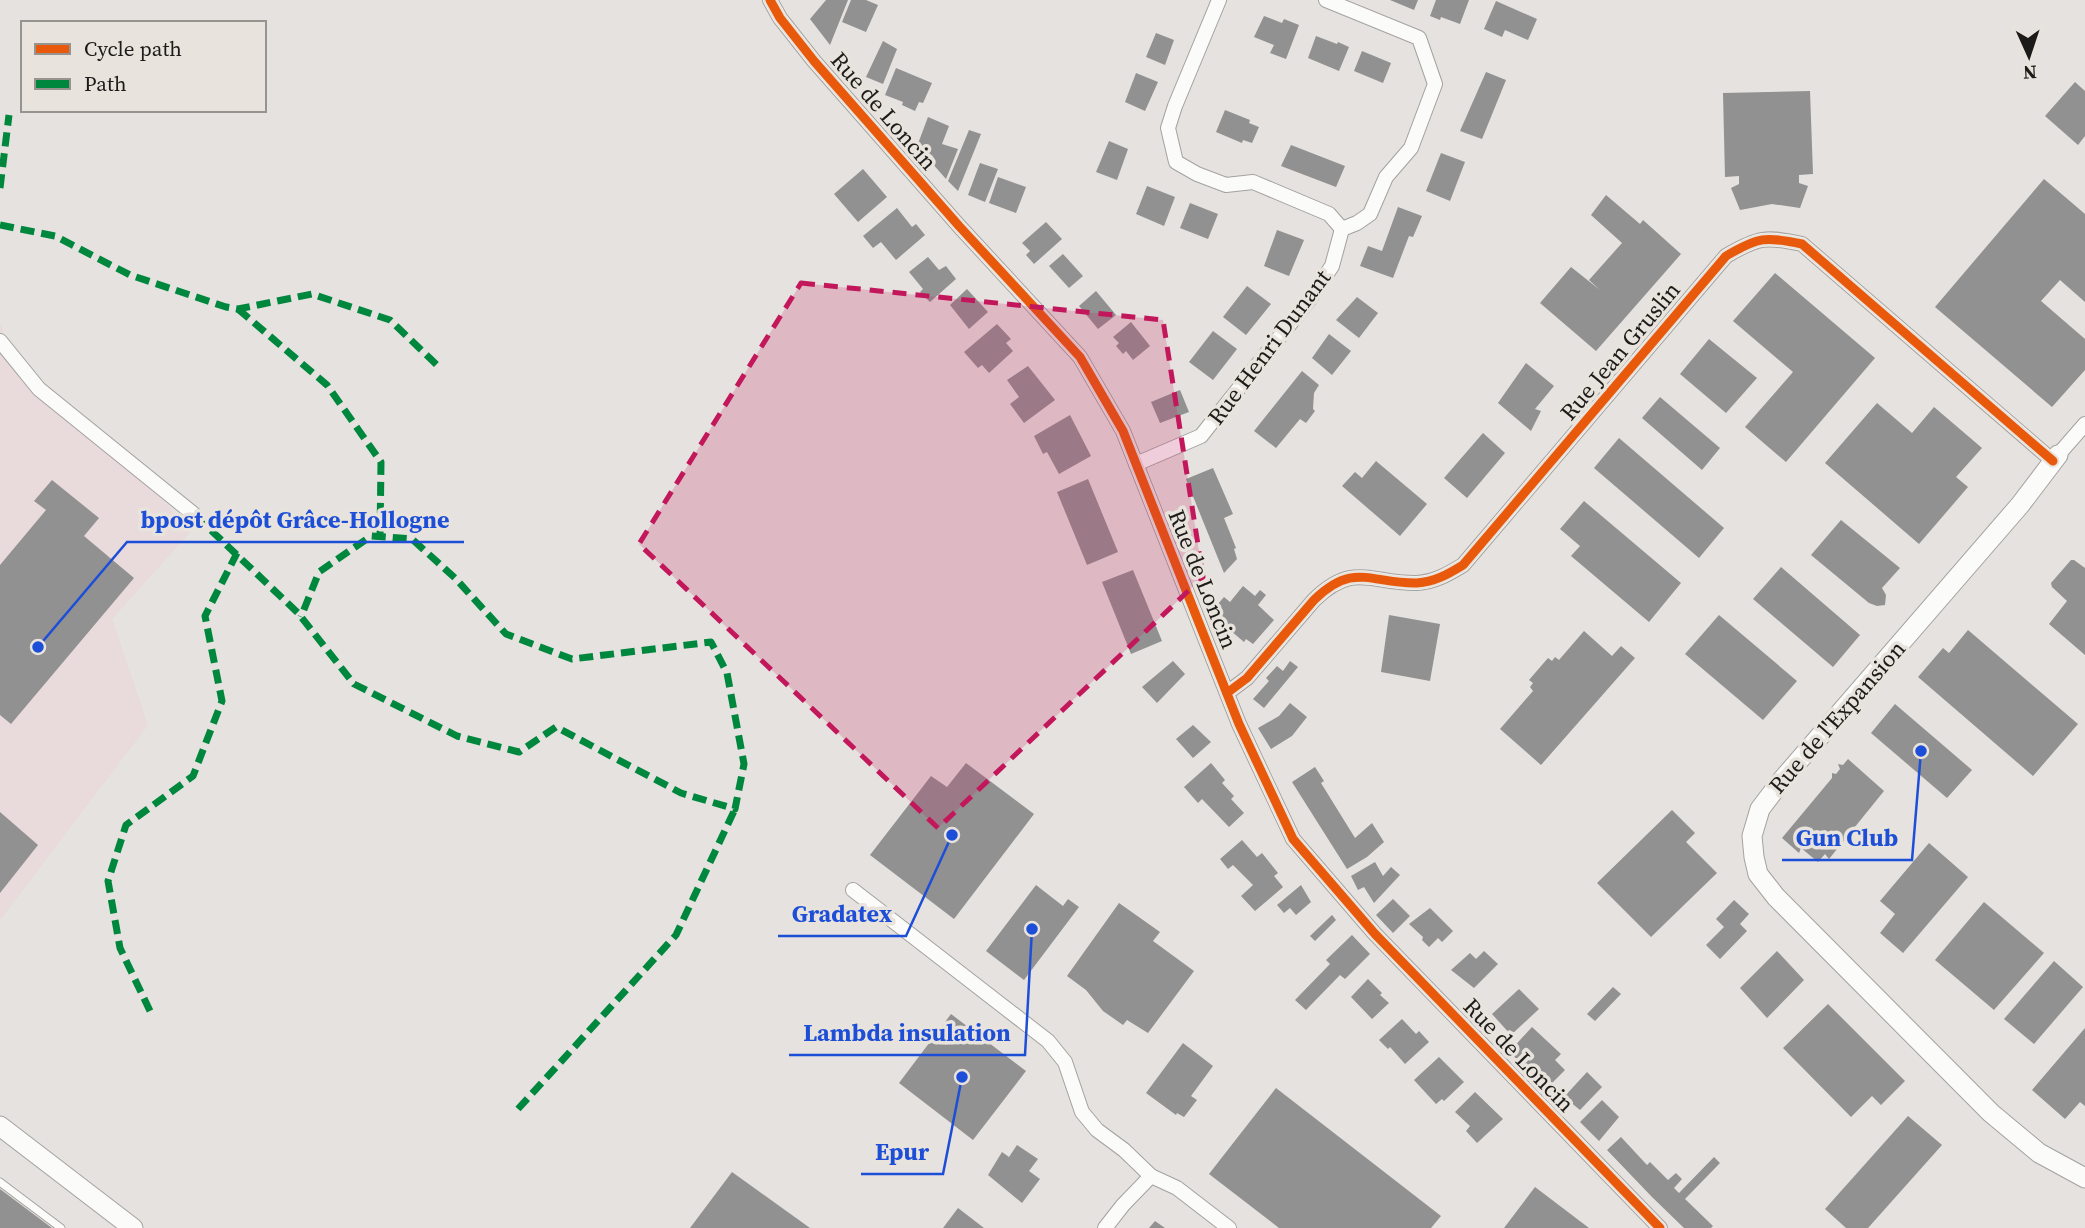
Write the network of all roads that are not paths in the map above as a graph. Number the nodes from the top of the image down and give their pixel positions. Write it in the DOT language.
graph roads {
  1 [pos="770,0"];
  2 [pos="1219,0"];
  3 [pos="1326,0"];
  4 [pos="1342,229"];
  5 [pos="0,341"];
  6 [pos="2085,424"];
  7 [pos="2056,458"];
  8 [pos="1136,464"];
  9 [pos="196,516"];
  10 [pos="1227,693"];
  11 [pos="853,890"];
  12 [pos="0,1126"];
  13 [pos="1151,1176"];
  14 [pos="2085,1178"];
  15 [pos="0,1182"];
  16 [pos="61,1228"];
  17 [pos="133,1228"];
  18 [pos="1105,1228"];
  19 [pos="1230,1228"];
  20 [pos="1660,1228"];
  1 -- 8 [label="street, Rue de Loncin"];
  2 -- 4 [label="street"];
  3 -- 4 [label="street"];
  4 -- 8 [label="street, Rue Henri Dunant"];
  5 -- 9 [label="street"];
  6 -- 7 [label="street, Rue de l'Expansion"];
  7 -- 10 [label="street, Rue Jean Gruslin"];
  7 -- 14 [label="street, Rue de l'Expansion"];
  8 -- 10 [label="street, Rue de Loncin"];
  10 -- 20 [label="street, Rue de Loncin"];
  11 -- 13 [label="street"];
  12 -- 17 [label="street"];
  13 -- 18 [label="street"];
  13 -- 19 [label="street"];
  15 -- 16 [label="lane"];
}
